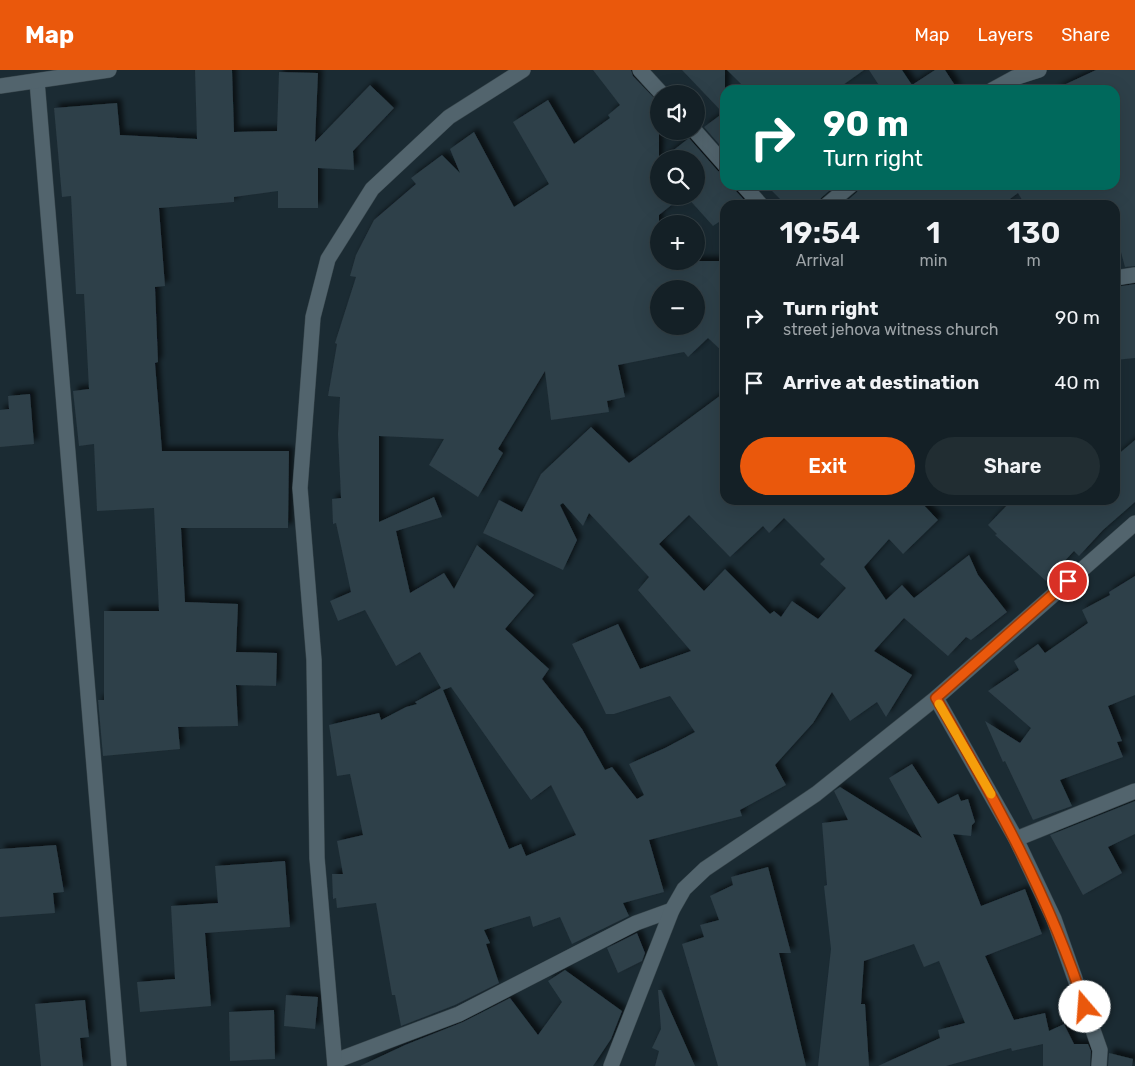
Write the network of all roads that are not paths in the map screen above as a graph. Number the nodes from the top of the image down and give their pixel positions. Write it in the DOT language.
graph roads {
  1 [pos="109,70"];
  2 [pos="523,70"];
  3 [pos="640,70"];
  4 [pos="1039,70"];
  5 [pos="15,77"];
  6 [pos="36,81"];
  7 [pos="654,85"];
  8 [pos="1001,85"];
  9 [pos="0,86"];
  10 [pos="703,140"];
  11 [pos="720,159"];
  12 [pos="747,190"];
  13 [pos="844,190"];
  14 [pos="756,200"];
  15 [pos="833,200"];
  16 [pos="1135,275"];
  17 [pos="1120,277"];
  18 [pos="1135,523"];
  19 [pos="936,698"];
  20 [pos="1135,791"];
  21 [pos="1016,839"];
  22 [pos="672,910"];
  23 [pos="335,1063"];
  24 [pos="119,1066"];
  25 [pos="611,1066"];
  26 [pos="1099,1066"];
  1 -- 6 [label="street"];
  2 -- 23 [label="street"];
  3 -- 7 [label="street"];
  4 -- 8 [label="street"];
  5 -- 6 [label="street"];
  5 -- 9 [label="street"];
  6 -- 24 [label="street"];
  10 -- 11 [label="street"];
  12 -- 14 [label="street"];
  13 -- 15 [label="street"];
  16 -- 17 [label="street"];
  18 -- 19 [label="street"];
  19 -- 21 [label="street"];
  19 -- 22 [label="street"];
  20 -- 21 [label="street"];
  21 -- 26 [label="street"];
  22 -- 23 [label="street"];
  22 -- 25 [label="street"];
}
